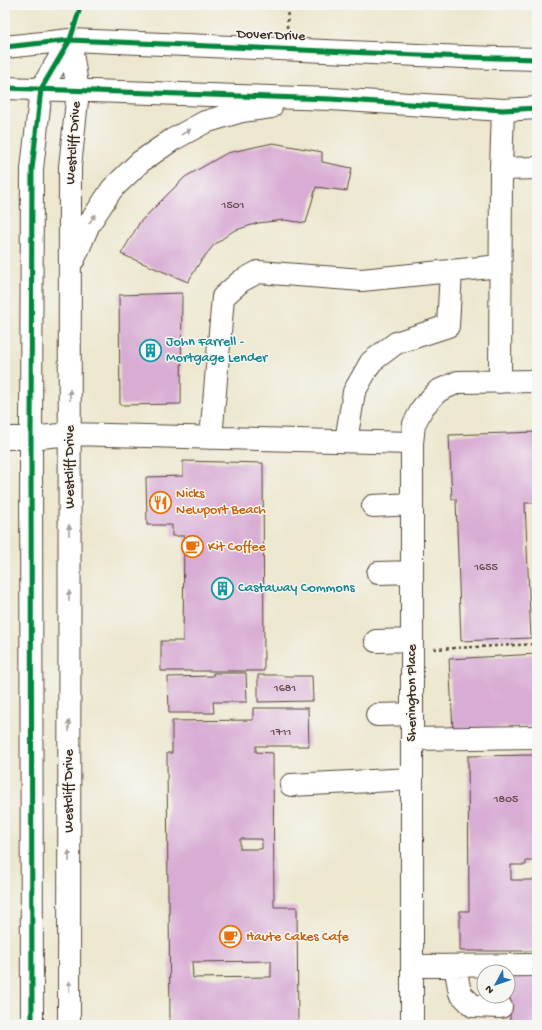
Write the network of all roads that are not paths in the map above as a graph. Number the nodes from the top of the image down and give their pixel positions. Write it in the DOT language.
graph roads {
  1 [pos="70,40"];
  2 [pos="5,47"];
  3 [pos="537,59"];
  4 [pos="5,88"];
  5 [pos="41,89"];
  6 [pos="78,91"];
  7 [pos="330,98"];
  8 [pos="537,108"];
  9 [pos="503,110"];
  10 [pos="537,168"];
  11 [pos="501,169"];
  12 [pos="500,266"];
  13 [pos="70,267"];
  14 [pos="451,271"];
  15 [pos="537,381"];
  16 [pos="500,382"];
  17 [pos="70,434"];
  18 [pos="5,438"];
  19 [pos="31,438"];
  20 [pos="211,438"];
  21 [pos="346,441"];
  22 [pos="412,443"];
  23 [pos="412,504"];
  24 [pos="373,506"];
  25 [pos="412,572"];
  26 [pos="378,573"];
  27 [pos="376,641"];
  28 [pos="412,646"];
  29 [pos="412,714"];
  30 [pos="377,715"];
  31 [pos="537,737"];
  32 [pos="412,739"];
  33 [pos="412,779"];
  34 [pos="291,786"];
  35 [pos="537,965"];
  36 [pos="412,966"];
  37 [pos="455,966"];
  38 [pos="501,1007"];
  39 [pos="32,1025"];
  40 [pos="69,1025"];
  41 [pos="412,1025"];
  1 -- 2 [label="street, Dover Drive"];
  1 -- 3 [label="street, Dover Drive"];
  1 -- 5 [label="street"];
  1 -- 6 [label="street, Westcliff Drive"];
  4 -- 5 [label="street"];
  5 -- 6 [label="street"];
  5 -- 19 [label="street"];
  6 -- 7 [label="street"];
  6 -- 13 [label="street, Westcliff Drive"];
  7 -- 9 [label="street"];
  13 -- 7 [label="street, one-way"];
  8 -- 9 [label="street"];
  9 -- 11 [label="street"];
  10 -- 11 [label="street"];
  11 -- 12 [label="street"];
  12 -- 14 [label="street"];
  12 -- 16 [label="street"];
  17 -- 13 [label="street, Westcliff Drive, one-way"];
  14 -- 20 [label="street"];
  14 -- 21 [label="street"];
  15 -- 16 [label="street"];
  16 -- 22 [label="street, Sherington Place"];
  17 -- 19 [label="street"];
  17 -- 20 [label="street"];
  40 -- 17 [label="street, Westcliff Drive, one-way"];
  18 -- 19 [label="street"];
  19 -- 39 [label="street"];
  20 -- 21 [label="street"];
  21 -- 22 [label="street"];
  22 -- 23 [label="street, Sherington Place"];
  23 -- 24 [label="street"];
  23 -- 25 [label="street, Sherington Place"];
  25 -- 26 [label="street"];
  25 -- 28 [label="street, Sherington Place"];
  27 -- 28 [label="street"];
  28 -- 29 [label="street, Sherington Place"];
  29 -- 30 [label="street"];
  29 -- 32 [label="street, Sherington Place"];
  31 -- 32 [label="street"];
  32 -- 33 [label="street, Sherington Place"];
  33 -- 34 [label="street"];
  33 -- 36 [label="street, Sherington Place"];
  35 -- 37 [label="street"];
  36 -- 37 [label="street"];
  36 -- 41 [label="street, Sherington Place"];
  37 -- 38 [label="street"];
}
